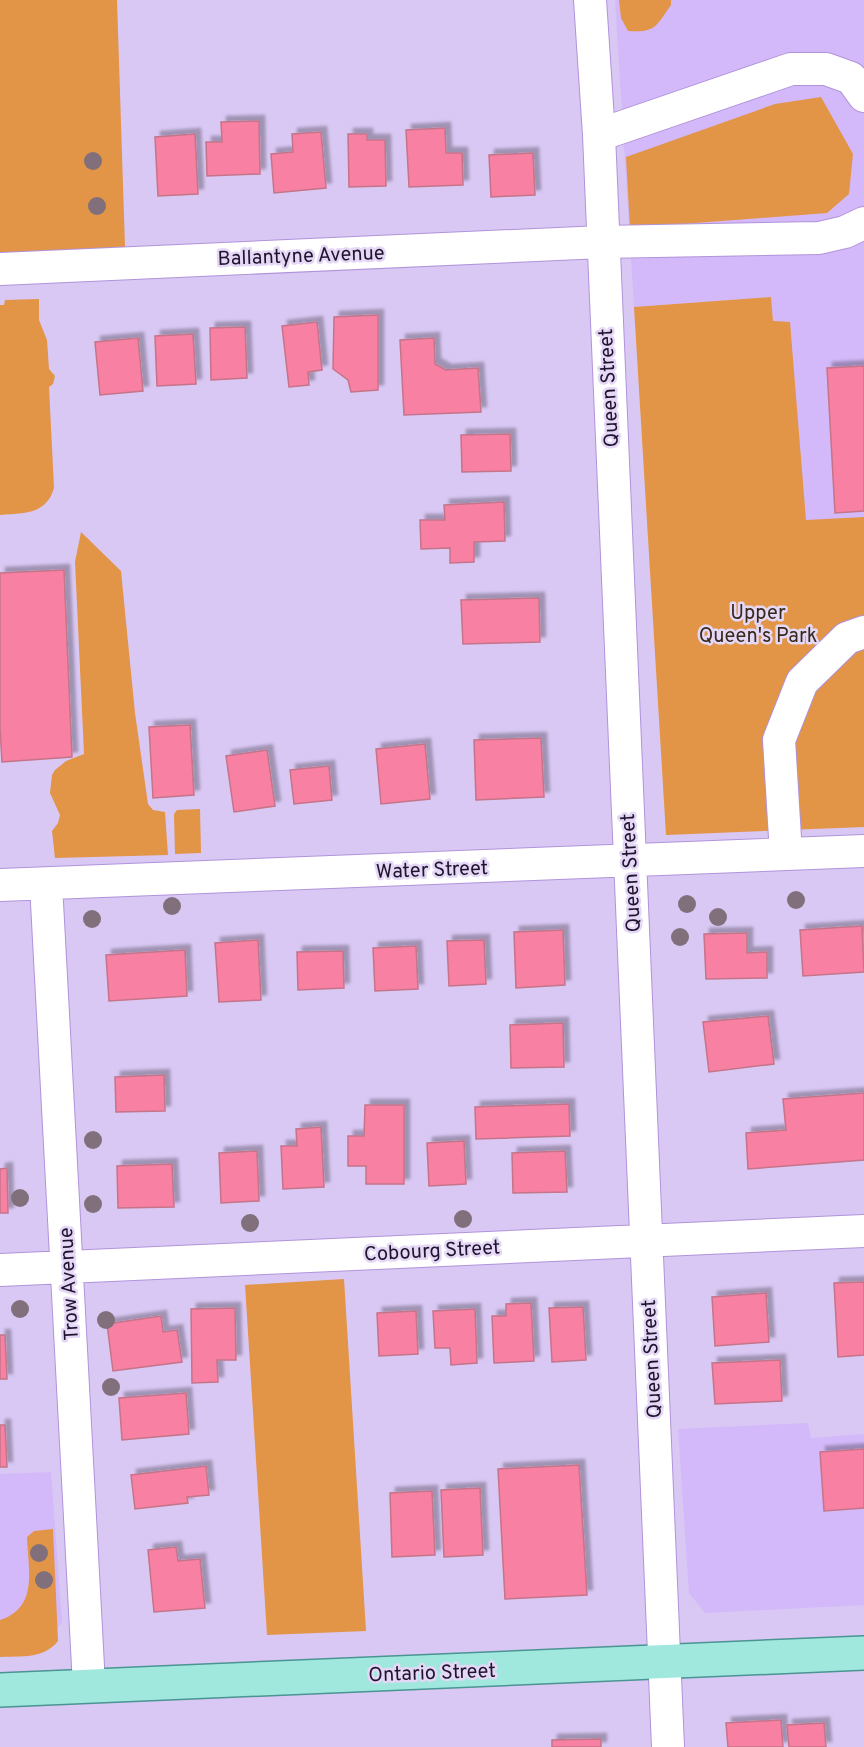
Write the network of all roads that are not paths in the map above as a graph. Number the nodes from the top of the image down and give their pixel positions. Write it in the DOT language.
graph roads {
  1 [pos="590,0"];
  2 [pos="864,96"];
  3 [pos="599,135"];
  4 [pos="864,223"];
  5 [pos="602,242"];
  6 [pos="0,268"];
  7 [pos="864,632"];
  8 [pos="864,851"];
  9 [pos="786,854"];
  10 [pos="629,861"];
  11 [pos="46,884"];
  12 [pos="0,885"];
  13 [pos="864,1231"];
  14 [pos="646,1240"];
  15 [pos="67,1268"];
  16 [pos="0,1270"];
  17 [pos="864,1653"];
  18 [pos="665,1662"];
  19 [pos="89,1685"];
  20 [pos="0,1690"];
  21 [pos="668,1747"];
  1 -- 3 [label="street, Queen Street"];
  2 -- 3 [label="street"];
  3 -- 5 [label="street, Queen Street"];
  4 -- 5 [label="street, Ballantyne Avenue"];
  5 -- 6 [label="street, Ballantyne Avenue"];
  5 -- 10 [label="street, Queen Street"];
  7 -- 9 [label="street"];
  8 -- 9 [label="street, Water Street"];
  9 -- 10 [label="street, Water Street"];
  10 -- 11 [label="street, Water Street"];
  10 -- 14 [label="street, Queen Street"];
  11 -- 12 [label="street, Water Street"];
  11 -- 15 [label="street, Trow Avenue"];
  13 -- 14 [label="street, Cobourg Street"];
  14 -- 15 [label="street, Cobourg Street"];
  14 -- 18 [label="street, Queen Street"];
  15 -- 16 [label="street, Cobourg Street"];
  15 -- 19 [label="street, Trow Avenue"];
  17 -- 18 [label="main road, Ontario Street"];
  18 -- 19 [label="main road, Ontario Street"];
  18 -- 21 [label="street, Queen Street"];
  19 -- 20 [label="main road, Ontario Street"];
}
